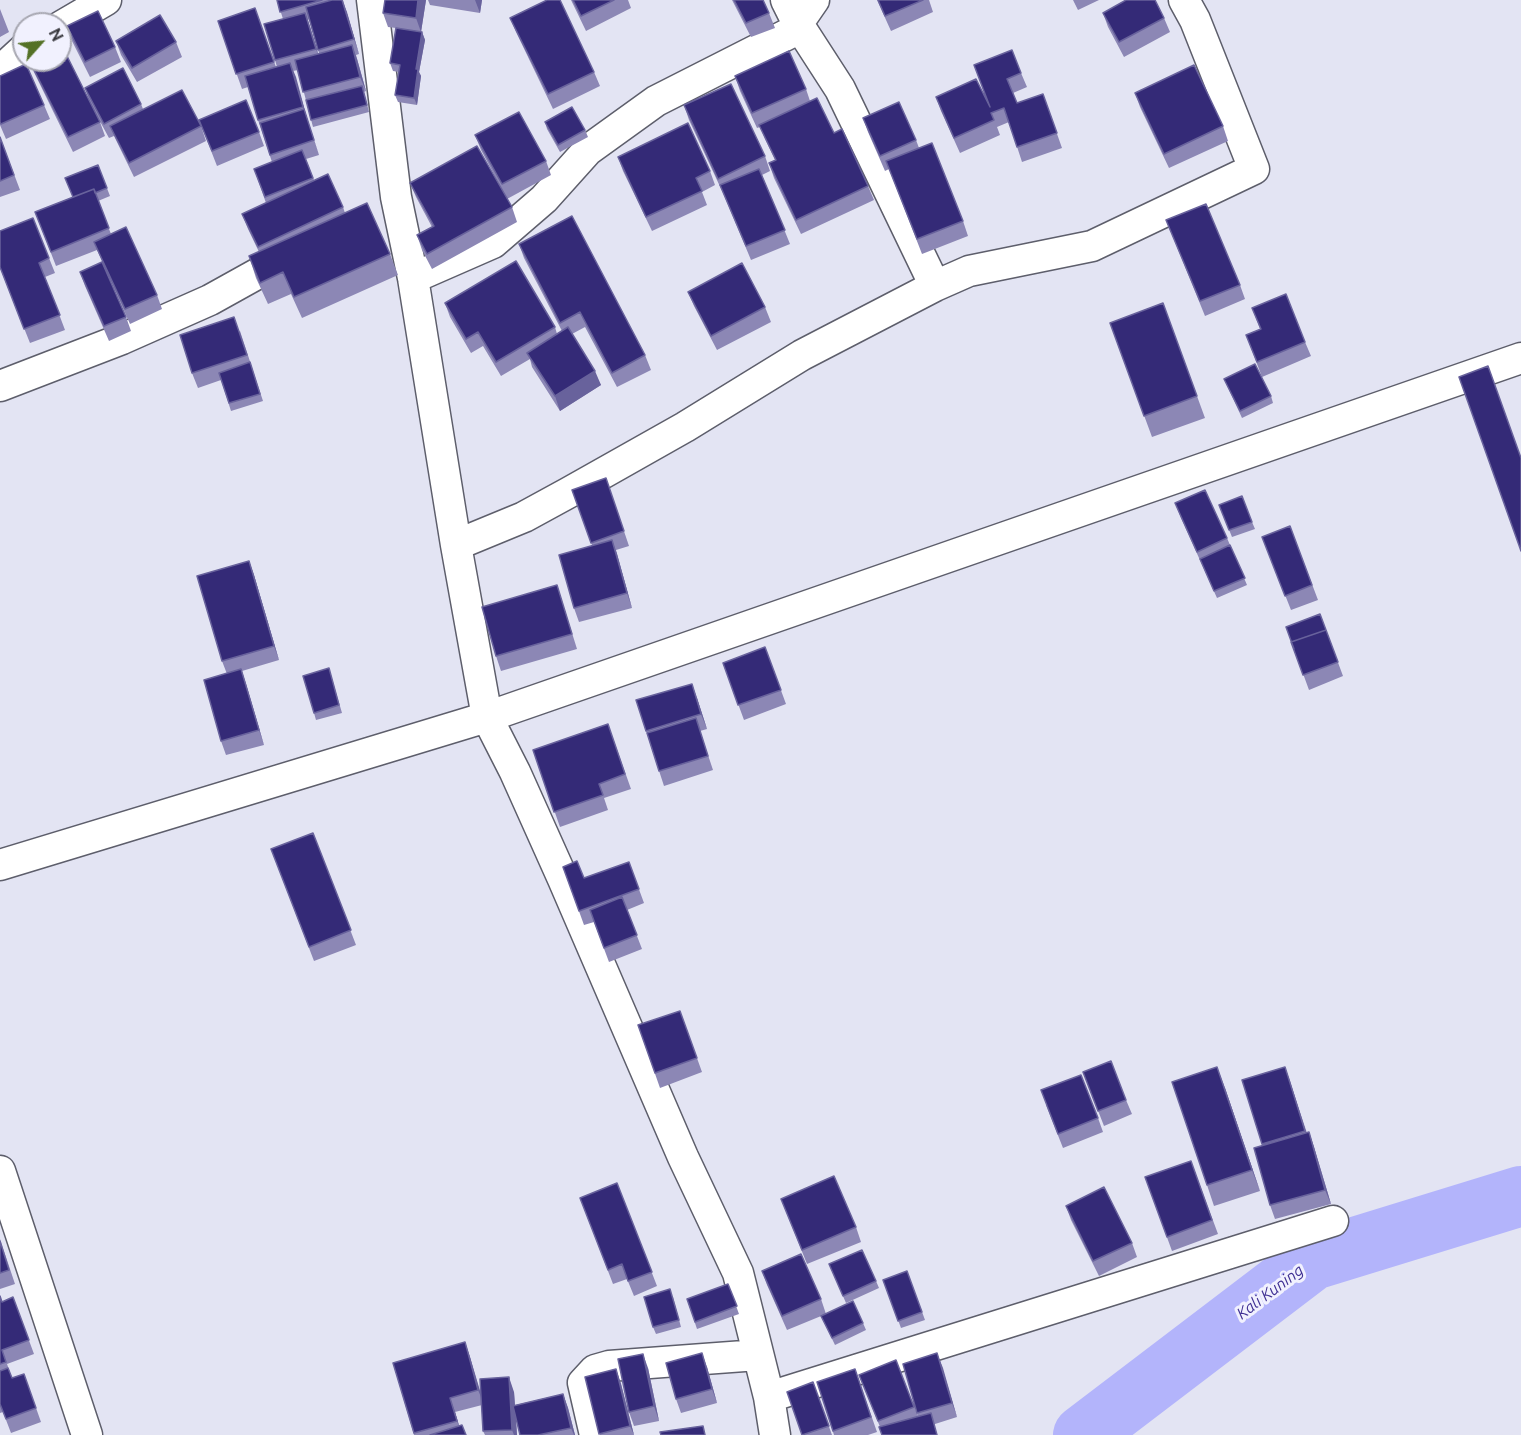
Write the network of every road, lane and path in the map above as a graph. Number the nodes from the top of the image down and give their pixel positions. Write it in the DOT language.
graph roads {
  1 [pos="106,0"];
  2 [pos="372,0"];
  3 [pos="1185,0"];
  4 [pos="799,8"];
  5 [pos="72,20"];
  6 [pos="12,60"];
  7 [pos="0,71"];
  8 [pos="396,197"];
  9 [pos="367,212"];
  10 [pos="310,244"];
  11 [pos="413,278"];
  12 [pos="935,286"];
  13 [pos="1521,358"];
  14 [pos="0,386"];
  15 [pos="456,545"];
  16 [pos="488,717"];
  17 [pos="0,865"];
  18 [pos="0,1171"];
  19 [pos="1333,1221"];
  20 [pos="758,1355"];
  21 [pos="769,1397"];
  22 [pos="87,1435"];
  23 [pos="595,1435"];
  24 [pos="775,1435"];
  1 -- 5 [label="street"];
  2 -- 8 [label="street"];
  3 -- 12 [label="street"];
  4 -- 11 [label="street"];
  4 -- 12 [label="street"];
  6 -- 7 [label="street"];
  8 -- 9 [label="street"];
  8 -- 11 [label="street"];
  10 -- 14 [label="street"];
  11 -- 15 [label="street"];
  12 -- 15 [label="street"];
  13 -- 16 [label="street"];
  15 -- 16 [label="street"];
  16 -- 17 [label="street"];
  16 -- 20 [label="street"];
  18 -- 22 [label="street"];
  19 -- 21 [label="street"];
  20 -- 21 [label="street"];
  20 -- 23 [label="street"];
  21 -- 24 [label="street"];
}
